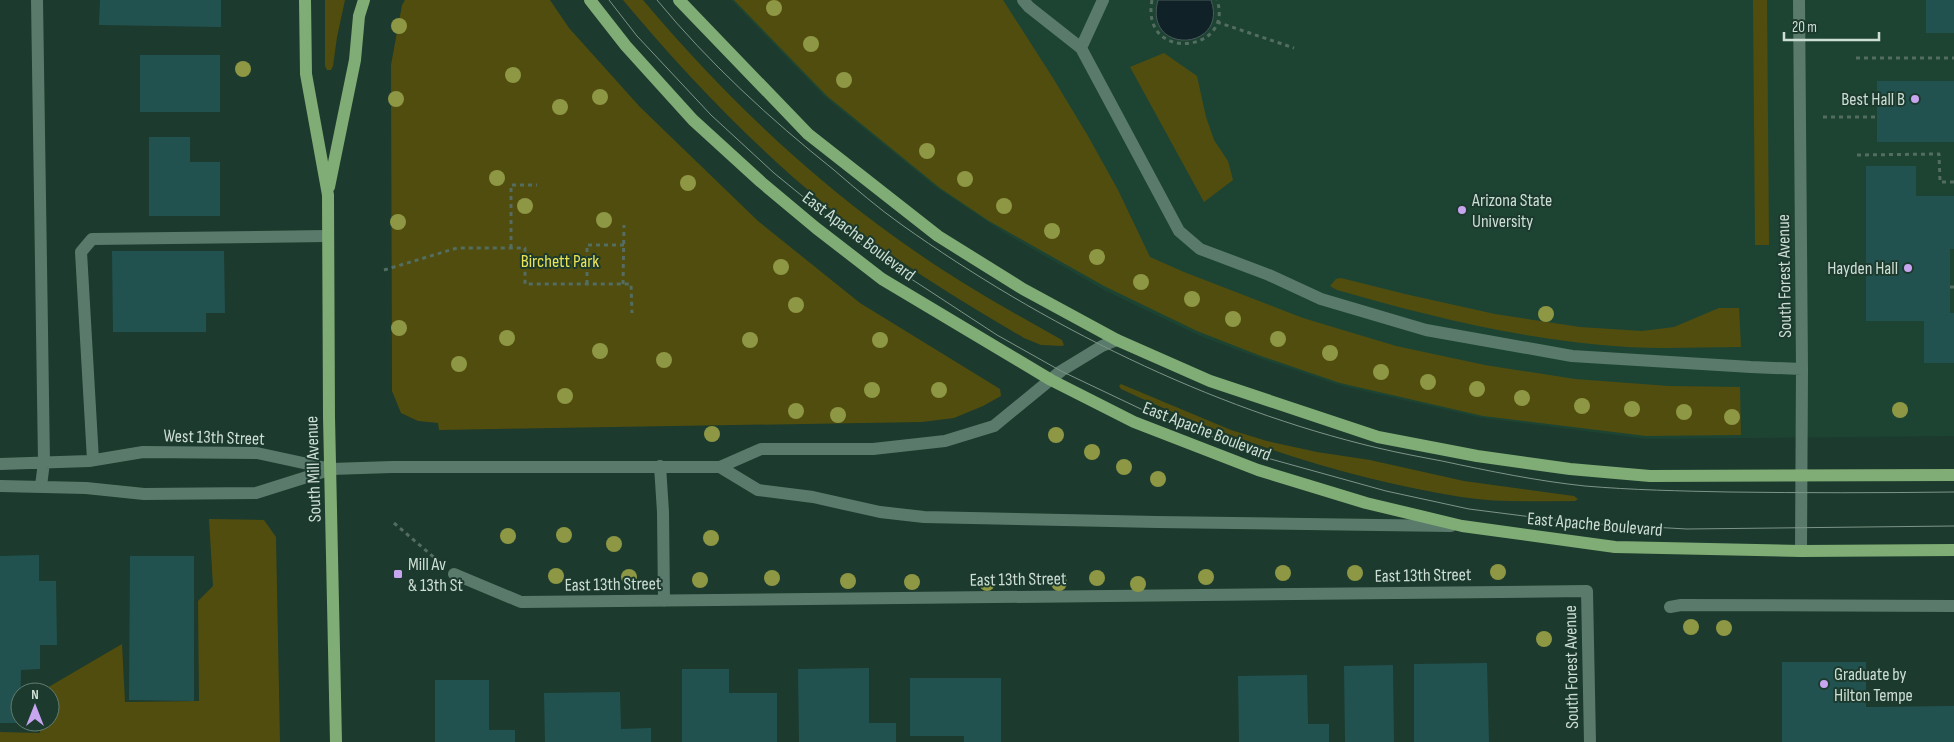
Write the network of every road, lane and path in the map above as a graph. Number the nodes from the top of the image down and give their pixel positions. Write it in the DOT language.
graph roads {
  1 [pos="37,0"];
  2 [pos="305,0"];
  3 [pos="364,0"];
  4 [pos="590,0"];
  5 [pos="679,0"];
  6 [pos="1023,0"];
  7 [pos="1103,0"];
  8 [pos="1152,0"];
  9 [pos="1217,0"];
  10 [pos="1799,0"];
  11 [pos="1217,22"];
  12 [pos="1082,48"];
  13 [pos="1294,48"];
  14 [pos="1856,58"];
  15 [pos="1954,58"];
  16 [pos="1800,117"];
  17 [pos="1877,117"];
  18 [pos="1857,155"];
  19 [pos="1954,182"];
  20 [pos="537,185"];
  21 [pos="328,195"];
  22 [pos="624,225"];
  23 [pos="328,236"];
  24 [pos="624,245"];
  25 [pos="511,248"];
  26 [pos="384,270"];
  27 [pos="587,284"];
  28 [pos="623,284"];
  29 [pos="632,313"];
  30 [pos="1118,340"];
  31 [pos="1802,368"];
  32 [pos="1051,380"];
  33 [pos="93,460"];
  34 [pos="44,462"];
  35 [pos="0,464"];
  36 [pos="660,466"];
  37 [pos="720,467"];
  38 [pos="331,469"];
  39 [pos="1954,475"];
  40 [pos="1802,476"];
  41 [pos="0,486"];
  42 [pos="41,486"];
  43 [pos="394,523"];
  44 [pos="1462,526"];
  45 [pos="1954,550"];
  46 [pos="1801,551"];
  47 [pos="454,574"];
  48 [pos="1587,591"];
  49 [pos="664,601"];
  50 [pos="1954,606"];
  51 [pos="1670,607"];
  52 [pos="336,742"];
  53 [pos="1590,742"];
  1 -- 34 [label="street"];
  2 -- 21 [label="main road, South Mill Avenue"];
  3 -- 21 [label="main road, South Mill Avenue"];
  4 -- 32 [label="main road, East Apache Boulevard"];
  5 -- 30 [label="main road"];
  6 -- 12 [label="street"];
  7 -- 12 [label="street"];
  8 -- 11 [label="path"];
  9 -- 11 [label="path"];
  10 -- 16 [label="street, South Forest Avenue"];
  11 -- 13 [label="path"];
  12 -- 31 [label="street"];
  14 -- 15 [label="path"];
  16 -- 17 [label="path"];
  16 -- 31 [label="street, South Forest Avenue"];
  18 -- 19 [label="path"];
  20 -- 25 [label="path"];
  21 -- 23 [label="main road, South Mill Avenue"];
  22 -- 24 [label="path"];
  23 -- 33 [label="street"];
  23 -- 38 [label="main road, South Mill Avenue"];
  24 -- 27 [label="path"];
  24 -- 28 [label="path"];
  25 -- 26 [label="path"];
  25 -- 27 [label="path"];
  27 -- 28 [label="path"];
  28 -- 29 [label="path"];
  30 -- 32 [label="street"];
  30 -- 40 [label="main road"];
  31 -- 40 [label="street, South Forest Avenue"];
  32 -- 37 [label="street"];
  32 -- 44 [label="main road, East Apache Boulevard"];
  33 -- 34 [label="street, West 13th Street"];
  33 -- 38 [label="street, West 13th Street"];
  34 -- 35 [label="street, West 13th Street"];
  34 -- 42 [label="street"];
  36 -- 37 [label="street"];
  36 -- 38 [label="street"];
  36 -- 49 [label="street"];
  37 -- 44 [label="street"];
  38 -- 42 [label="street"];
  38 -- 52 [label="main road, South Mill Avenue"];
  39 -- 40 [label="main road"];
  40 -- 46 [label="street, South Forest Avenue"];
  41 -- 42 [label="street"];
  43 -- 47 [label="path"];
  44 -- 46 [label="main road, East Apache Boulevard"];
  45 -- 46 [label="main road, East Apache Boulevard"];
  47 -- 49 [label="street, East 13th Street"];
  48 -- 49 [label="street, East 13th Street"];
  48 -- 53 [label="street, South Forest Avenue"];
  50 -- 51 [label="street"];
}
